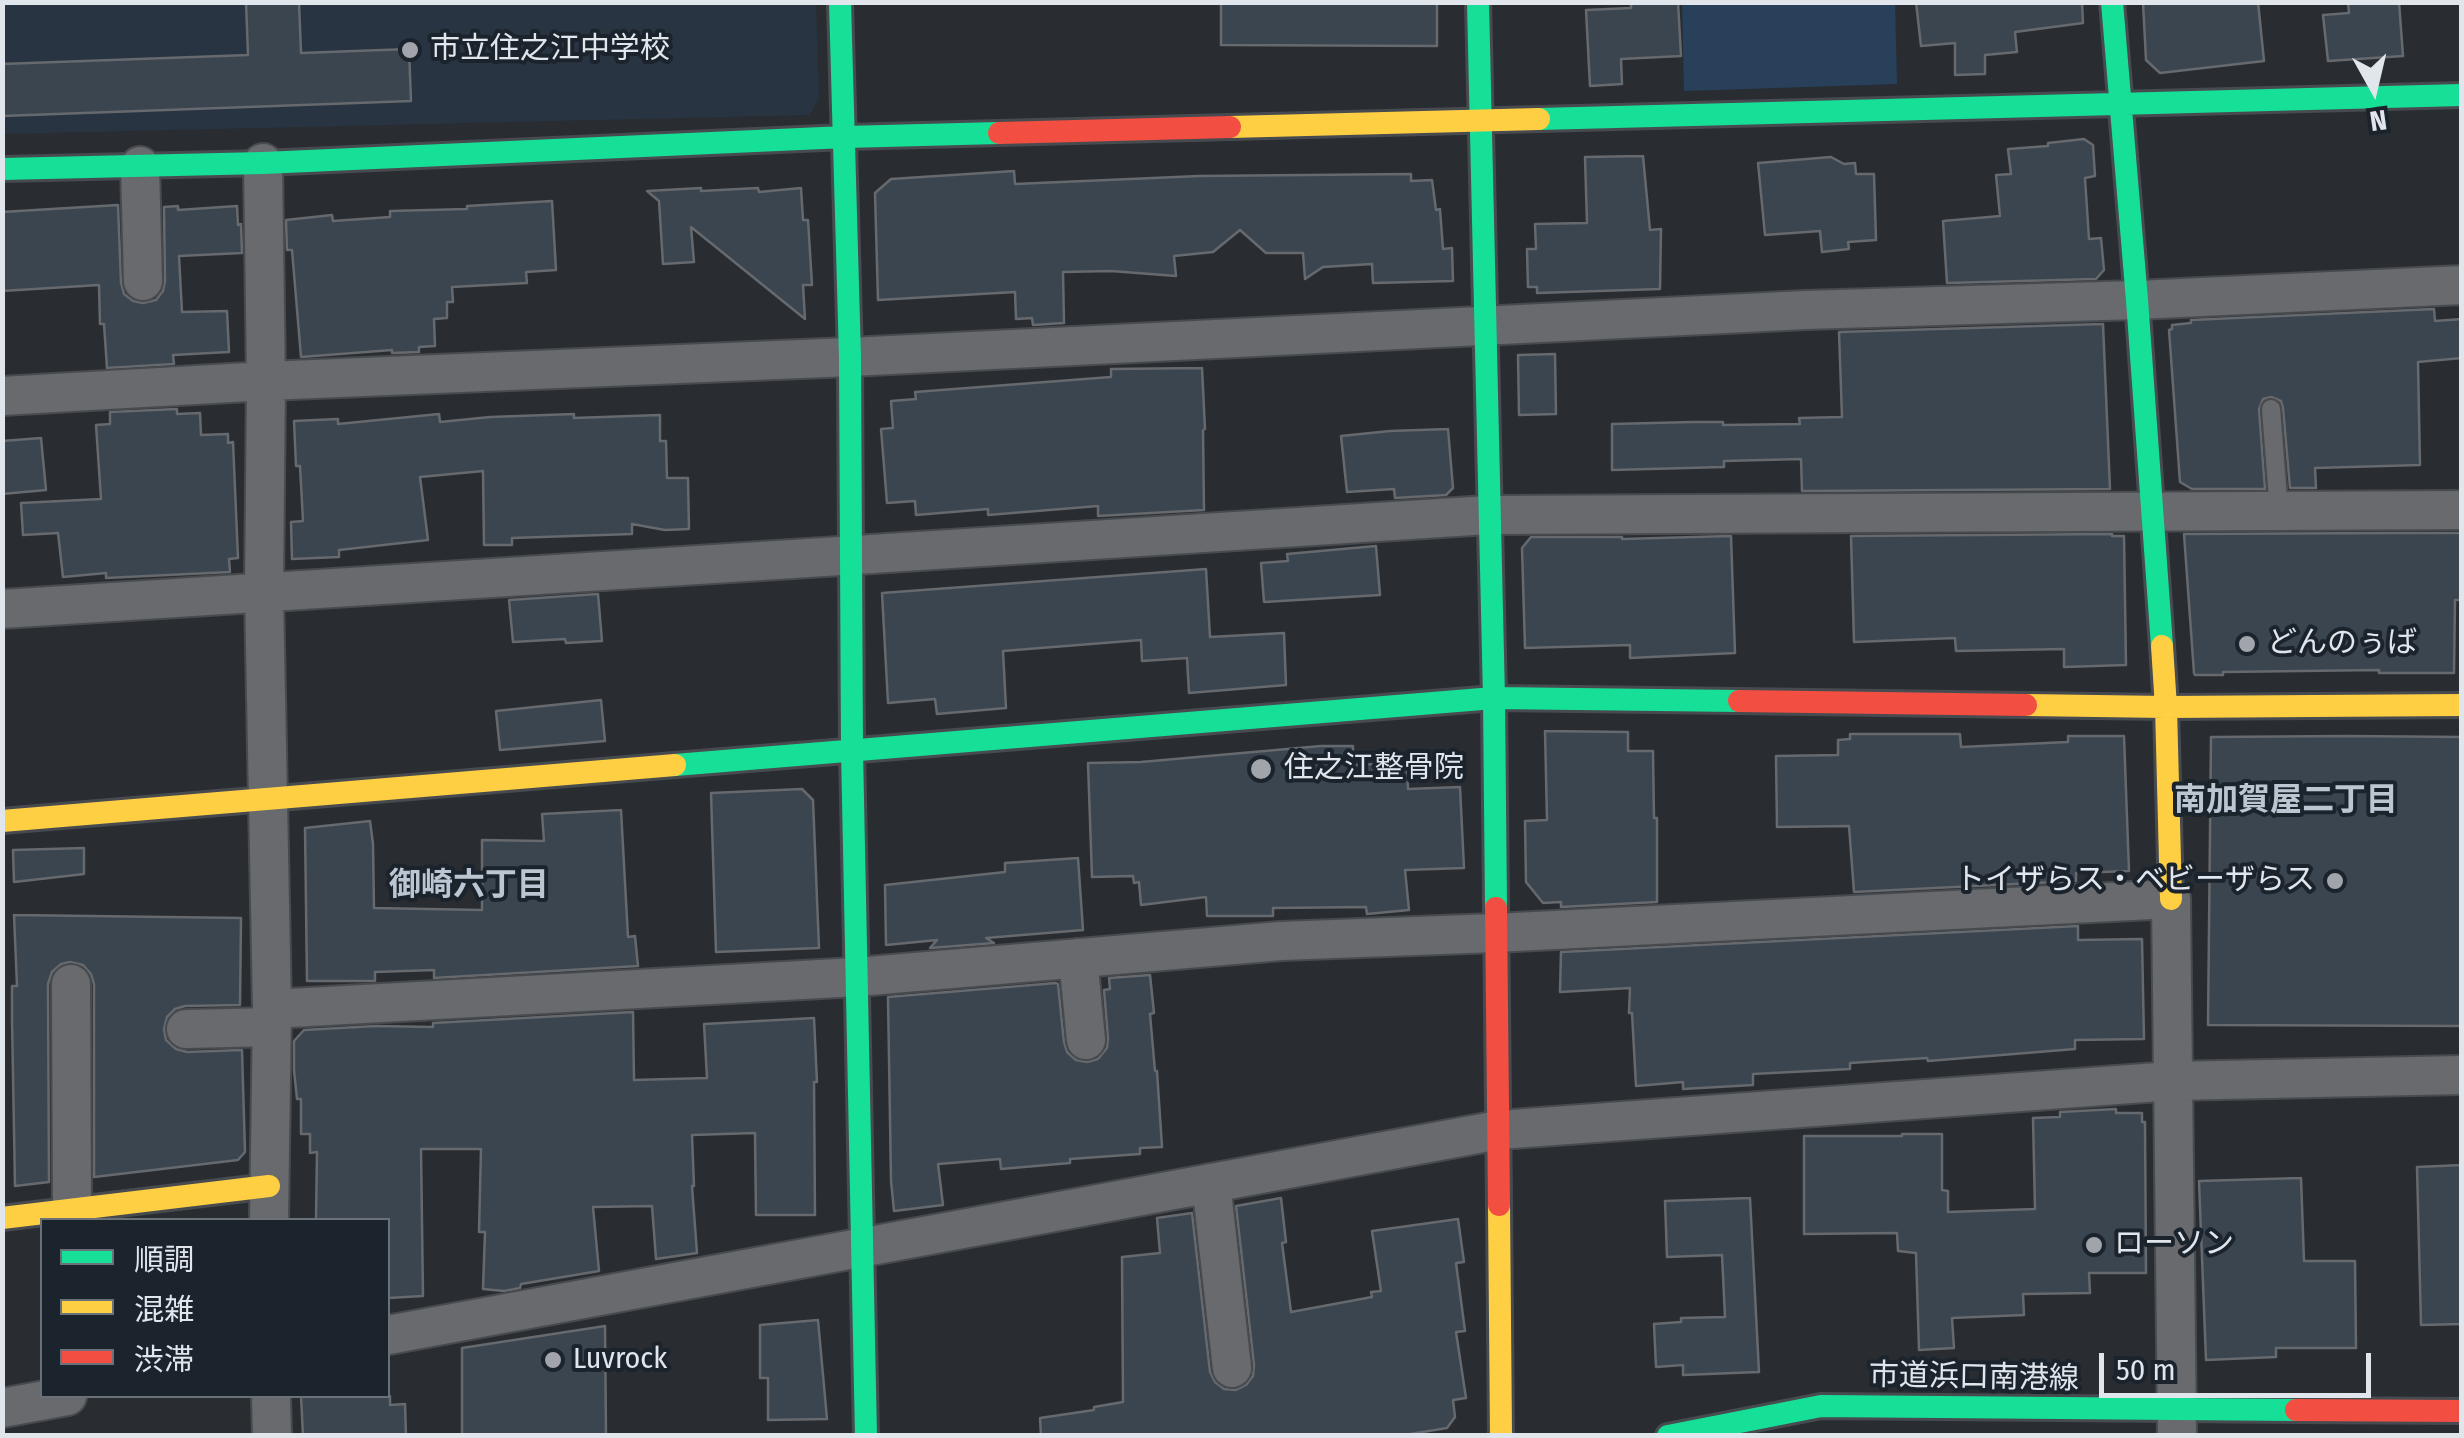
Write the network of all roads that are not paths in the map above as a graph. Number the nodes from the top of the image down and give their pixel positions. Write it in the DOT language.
graph roads {
  1 [pos="840,2"];
  2 [pos="1478,2"];
  3 [pos="2112,2"];
  4 [pos="2462,94"];
  5 [pos="2118,105"];
  6 [pos="1480,122"];
  7 [pos="845,137"];
  8 [pos="263,162"];
  9 [pos="140,166"];
  10 [pos="2,169"];
  11 [pos="143,281"];
  12 [pos="2462,285"];
  13 [pos="2138,300"];
  14 [pos="1484,326"];
  15 [pos="850,357"];
  16 [pos="266,381"];
  17 [pos="2,396"];
  18 [pos="2271,409"];
  19 [pos="2462,510"];
  20 [pos="2152,511"];
  21 [pos="2279,511"];
  22 [pos="1488,515"];
  23 [pos="851,556"];
  24 [pos="264,592"];
  25 [pos="2,609"];
  26 [pos="1494,698"];
  27 [pos="2462,706"];
  28 [pos="2166,707"];
  29 [pos="852,750"];
  30 [pos="269,798"];
  31 [pos="2,820"];
  32 [pos="2171,899"];
  33 [pos="1495,933"];
  34 [pos="1078,958"];
  35 [pos="857,977"];
  36 [pos="72,984"];
  37 [pos="272,1018"];
  38 [pos="186,1029"];
  39 [pos="1086,1040"];
  40 [pos="2462,1076"];
  41 [pos="2172,1081"];
  42 [pos="1500,1130"];
  43 [pos="1212,1184"];
  44 [pos="269,1204"];
  45 [pos="72,1210"];
  46 [pos="2,1218"];
  47 [pos="862,1247"];
  48 [pos="390,1335"];
  49 [pos="1232,1368"];
  50 [pos="57,1398"];
  51 [pos="271,1398"];
  52 [pos="2,1408"];
  53 [pos="2462,1411"];
  54 [pos="2177,1423"];
  55 [pos="272,1436"];
  56 [pos="866,1436"];
  57 [pos="1501,1436"];
  58 [pos="1668,1436"];
  1 -- 7 [label="street"];
  2 -- 6 [label="street"];
  3 -- 5 [label="street"];
  4 -- 5 [label="street"];
  5 -- 6 [label="street"];
  5 -- 13 [label="street"];
  6 -- 7 [label="street"];
  6 -- 14 [label="street"];
  7 -- 8 [label="street"];
  7 -- 15 [label="street"];
  8 -- 9 [label="street"];
  8 -- 16 [label="street"];
  9 -- 10 [label="street"];
  9 -- 11 [label="street"];
  12 -- 13 [label="street"];
  13 -- 14 [label="street"];
  13 -- 20 [label="street"];
  14 -- 15 [label="street"];
  14 -- 22 [label="street"];
  15 -- 16 [label="street"];
  15 -- 23 [label="street"];
  16 -- 17 [label="street"];
  16 -- 24 [label="street"];
  18 -- 21 [label="lane"];
  19 -- 21 [label="street"];
  20 -- 21 [label="street"];
  20 -- 22 [label="street"];
  20 -- 28 [label="street"];
  22 -- 23 [label="street"];
  22 -- 26 [label="street"];
  23 -- 24 [label="street"];
  23 -- 29 [label="street"];
  24 -- 25 [label="street"];
  24 -- 30 [label="street"];
  26 -- 28 [label="street"];
  26 -- 29 [label="street"];
  26 -- 33 [label="street"];
  27 -- 28 [label="street"];
  28 -- 32 [label="street"];
  29 -- 30 [label="street"];
  29 -- 35 [label="street"];
  30 -- 31 [label="street"];
  30 -- 37 [label="street"];
  32 -- 33 [label="street"];
  32 -- 41 [label="street"];
  33 -- 34 [label="street"];
  33 -- 42 [label="street"];
  34 -- 35 [label="street"];
  34 -- 39 [label="street"];
  35 -- 37 [label="street"];
  35 -- 47 [label="street"];
  36 -- 45 [label="street"];
  37 -- 38 [label="street"];
  37 -- 44 [label="street"];
  40 -- 41 [label="street"];
  41 -- 42 [label="street"];
  41 -- 54 [label="street"];
  42 -- 43 [label="street"];
  42 -- 57 [label="street"];
  43 -- 47 [label="street"];
  43 -- 49 [label="street"];
  44 -- 45 [label="street"];
  45 -- 46 [label="street"];
  47 -- 48 [label="street"];
  47 -- 56 [label="street"];
  50 -- 52 [label="street"];
  51 -- 55 [label="street"];
  53 -- 54 [label="street, 市道浜口南港線"];
  54 -- 58 [label="street, 市道浜口南港線"];
}
